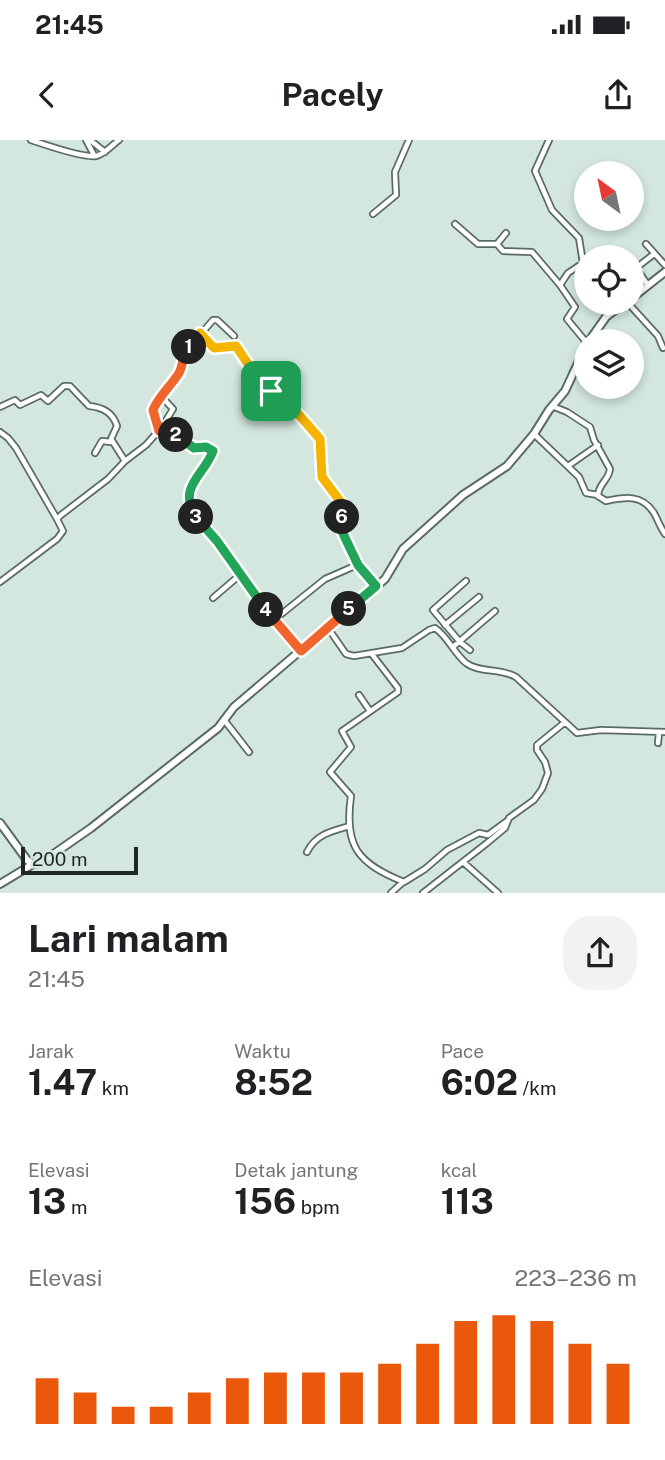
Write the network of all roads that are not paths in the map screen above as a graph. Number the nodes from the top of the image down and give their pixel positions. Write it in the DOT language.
graph roads {
  1 [pos="31,140"];
  2 [pos="88,140"];
  3 [pos="119,140"];
  4 [pos="409,140"];
  5 [pos="549,140"];
  6 [pos="105,152"];
  7 [pos="94,156"];
  8 [pos="373,214"];
  9 [pos="455,224"];
  10 [pos="506,233"];
  11 [pos="497,244"];
  12 [pos="646,244"];
  13 [pos="654,254"];
  14 [pos="665,265"];
  15 [pos="665,272"];
  16 [pos="560,285"];
  17 [pos="648,285"];
  18 [pos="644,288"];
  19 [pos="609,315"];
  20 [pos="638,315"];
  21 [pos="575,329"];
  22 [pos="597,329"];
  23 [pos="200,333"];
  24 [pos="234,337"];
  25 [pos="663,348"];
  26 [pos="574,372"];
  27 [pos="161,396"];
  28 [pos="552,406"];
  29 [pos="0,407"];
  30 [pos="161,429"];
  31 [pos="0,432"];
  32 [pos="534,434"];
  33 [pos="112,442"];
  34 [pos="598,445"];
  35 [pos="95,453"];
  36 [pos="125,461"];
  37 [pos="568,466"];
  38 [pos="598,496"];
  39 [pos="57,519"];
  40 [pos="665,534"];
  41 [pos="358,565"];
  42 [pos="241,574"];
  43 [pos="466,581"];
  44 [pos="0,582"];
  45 [pos="376,586"];
  46 [pos="479,597"];
  47 [pos="213,598"];
  48 [pos="495,611"];
  49 [pos="274,620"];
  50 [pos="445,625"];
  51 [pos="328,628"];
  52 [pos="460,642"];
  53 [pos="453,647"];
  54 [pos="470,650"];
  55 [pos="301,651"];
  56 [pos="371,653"];
  57 [pos="359,695"];
  58 [pos="370,711"];
  59 [pos="225,720"];
  60 [pos="564,723"];
  61 [pos="662,733"];
  62 [pos="658,743"];
  63 [pos="249,752"];
  64 [pos="507,821"];
  65 [pos="1,826"];
  66 [pos="350,826"];
  67 [pos="307,852"];
  68 [pos="463,862"];
  69 [pos="33,864"];
  70 [pos="404,882"];
  71 [pos="0,884"];
  72 [pos="391,893"];
  73 [pos="423,893"];
  74 [pos="498,893"];
  1 -- 7 [label="street"];
  2 -- 6 [label="street"];
  2 -- 7 [label="street"];
  3 -- 6 [label="street"];
  4 -- 8 [label="street"];
  5 -- 16 [label="street"];
  6 -- 7 [label="street"];
  9 -- 11 [label="street"];
  10 -- 11 [label="street"];
  11 -- 16 [label="street"];
  12 -- 13 [label="street"];
  13 -- 14 [label="street"];
  13 -- 17 [label="street"];
  15 -- 17 [label="street"];
  16 -- 21 [label="street"];
  17 -- 18 [label="street"];
  19 -- 22 [label="street"];
  20 -- 25 [label="street"];
  23 -- 24 [label="street"];
  23 -- 27 [label="street"];
  23 -- 41 [label="street"];
  26 -- 28 [label="street"];
  27 -- 30 [label="street"];
  27 -- 30 [label="street"];
  28 -- 32 [label="street"];
  28 -- 34 [label="street"];
  29 -- 33 [label="street"];
  30 -- 36 [label="street"];
  30 -- 42 [label="street"];
  31 -- 39 [label="street"];
  32 -- 37 [label="street"];
  32 -- 45 [label="street"];
  33 -- 35 [label="street"];
  33 -- 36 [label="street"];
  34 -- 37 [label="street"];
  34 -- 38 [label="street"];
  36 -- 39 [label="street"];
  37 -- 38 [label="street"];
  38 -- 40 [label="street"];
  39 -- 44 [label="street"];
  41 -- 45 [label="street"];
  41 -- 49 [label="street"];
  42 -- 47 [label="street"];
  42 -- 49 [label="street"];
  43 -- 50 [label="street"];
  45 -- 51 [label="street"];
  46 -- 50 [label="street"];
  48 -- 52 [label="street"];
  49 -- 55 [label="street"];
  50 -- 52 [label="street"];
  51 -- 55 [label="street"];
  51 -- 56 [label="street"];
  52 -- 53 [label="street"];
  52 -- 54 [label="street"];
  53 -- 56 [label="street"];
  53 -- 60 [label="street"];
  55 -- 59 [label="street"];
  56 -- 58 [label="street"];
  57 -- 58 [label="street"];
  58 -- 66 [label="street"];
  59 -- 63 [label="street"];
  59 -- 69 [label="street"];
  60 -- 61 [label="street"];
  60 -- 64 [label="street"];
  61 -- 62 [label="street"];
  64 -- 68 [label="street"];
  64 -- 70 [label="street"];
  65 -- 69 [label="street"];
  66 -- 67 [label="street"];
  66 -- 70 [label="street"];
  68 -- 73 [label="street"];
  68 -- 74 [label="street"];
  69 -- 71 [label="street"];
  70 -- 72 [label="street"];
}
